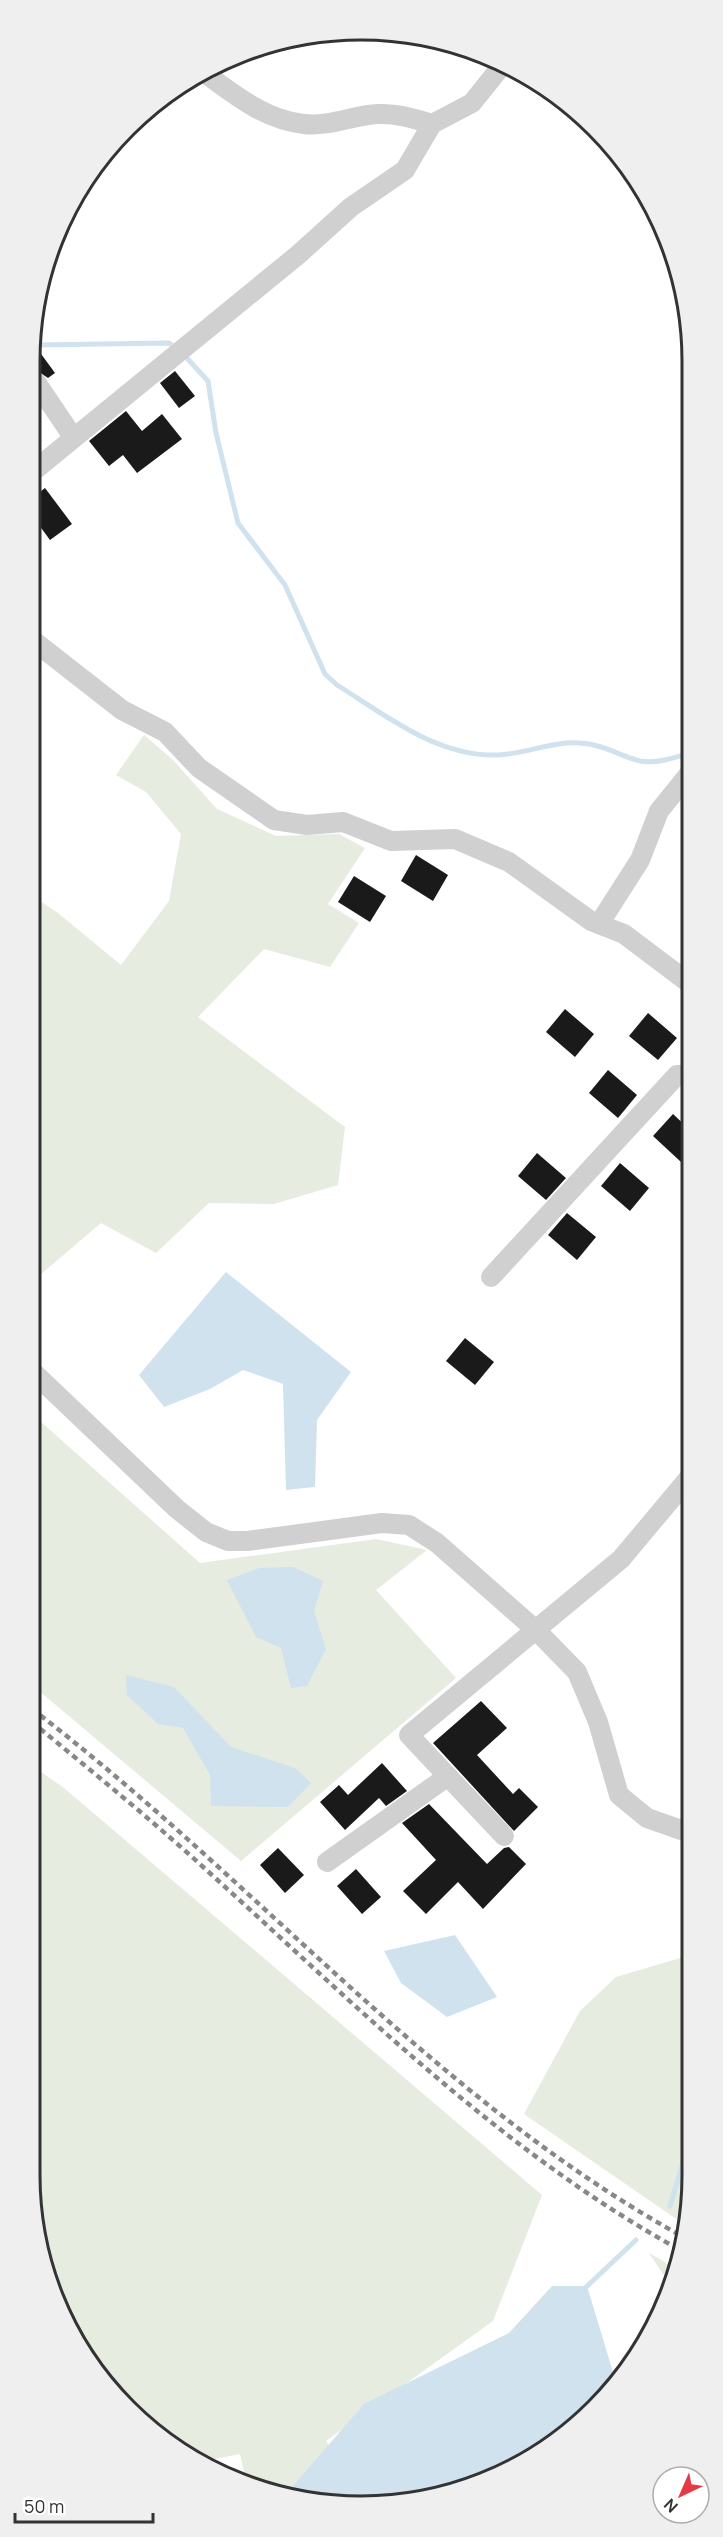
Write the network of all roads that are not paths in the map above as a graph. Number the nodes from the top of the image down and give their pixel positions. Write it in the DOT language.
graph roads {
  1 [pos="497,71"];
  2 [pos="212,78"];
  3 [pos="432,124"];
  4 [pos="40,388"];
  5 [pos="73,437"];
  6 [pos="40,466"];
  7 [pos="40,646"];
  8 [pos="682,783"];
  9 [pos="599,924"];
  10 [pos="682,978"];
  11 [pos="682,1076"];
  12 [pos="491,1277"];
  13 [pos="40,1379"];
  14 [pos="682,1486"];
  15 [pos="537,1631"];
  16 [pos="448,1776"];
  17 [pos="682,1830"];
  18 [pos="504,1836"];
  19 [pos="327,1862"];
  1 -- 3 [label="street"];
  2 -- 3 [label="street"];
  3 -- 5 [label="street"];
  4 -- 5 [label="street"];
  5 -- 6 [label="street"];
  7 -- 9 [label="street"];
  8 -- 9 [label="street"];
  9 -- 10 [label="street"];
  11 -- 12 [label="street"];
  13 -- 15 [label="street"];
  14 -- 15 [label="street"];
  15 -- 16 [label="street"];
  15 -- 17 [label="street"];
  16 -- 18 [label="street"];
  16 -- 19 [label="street"];
}
